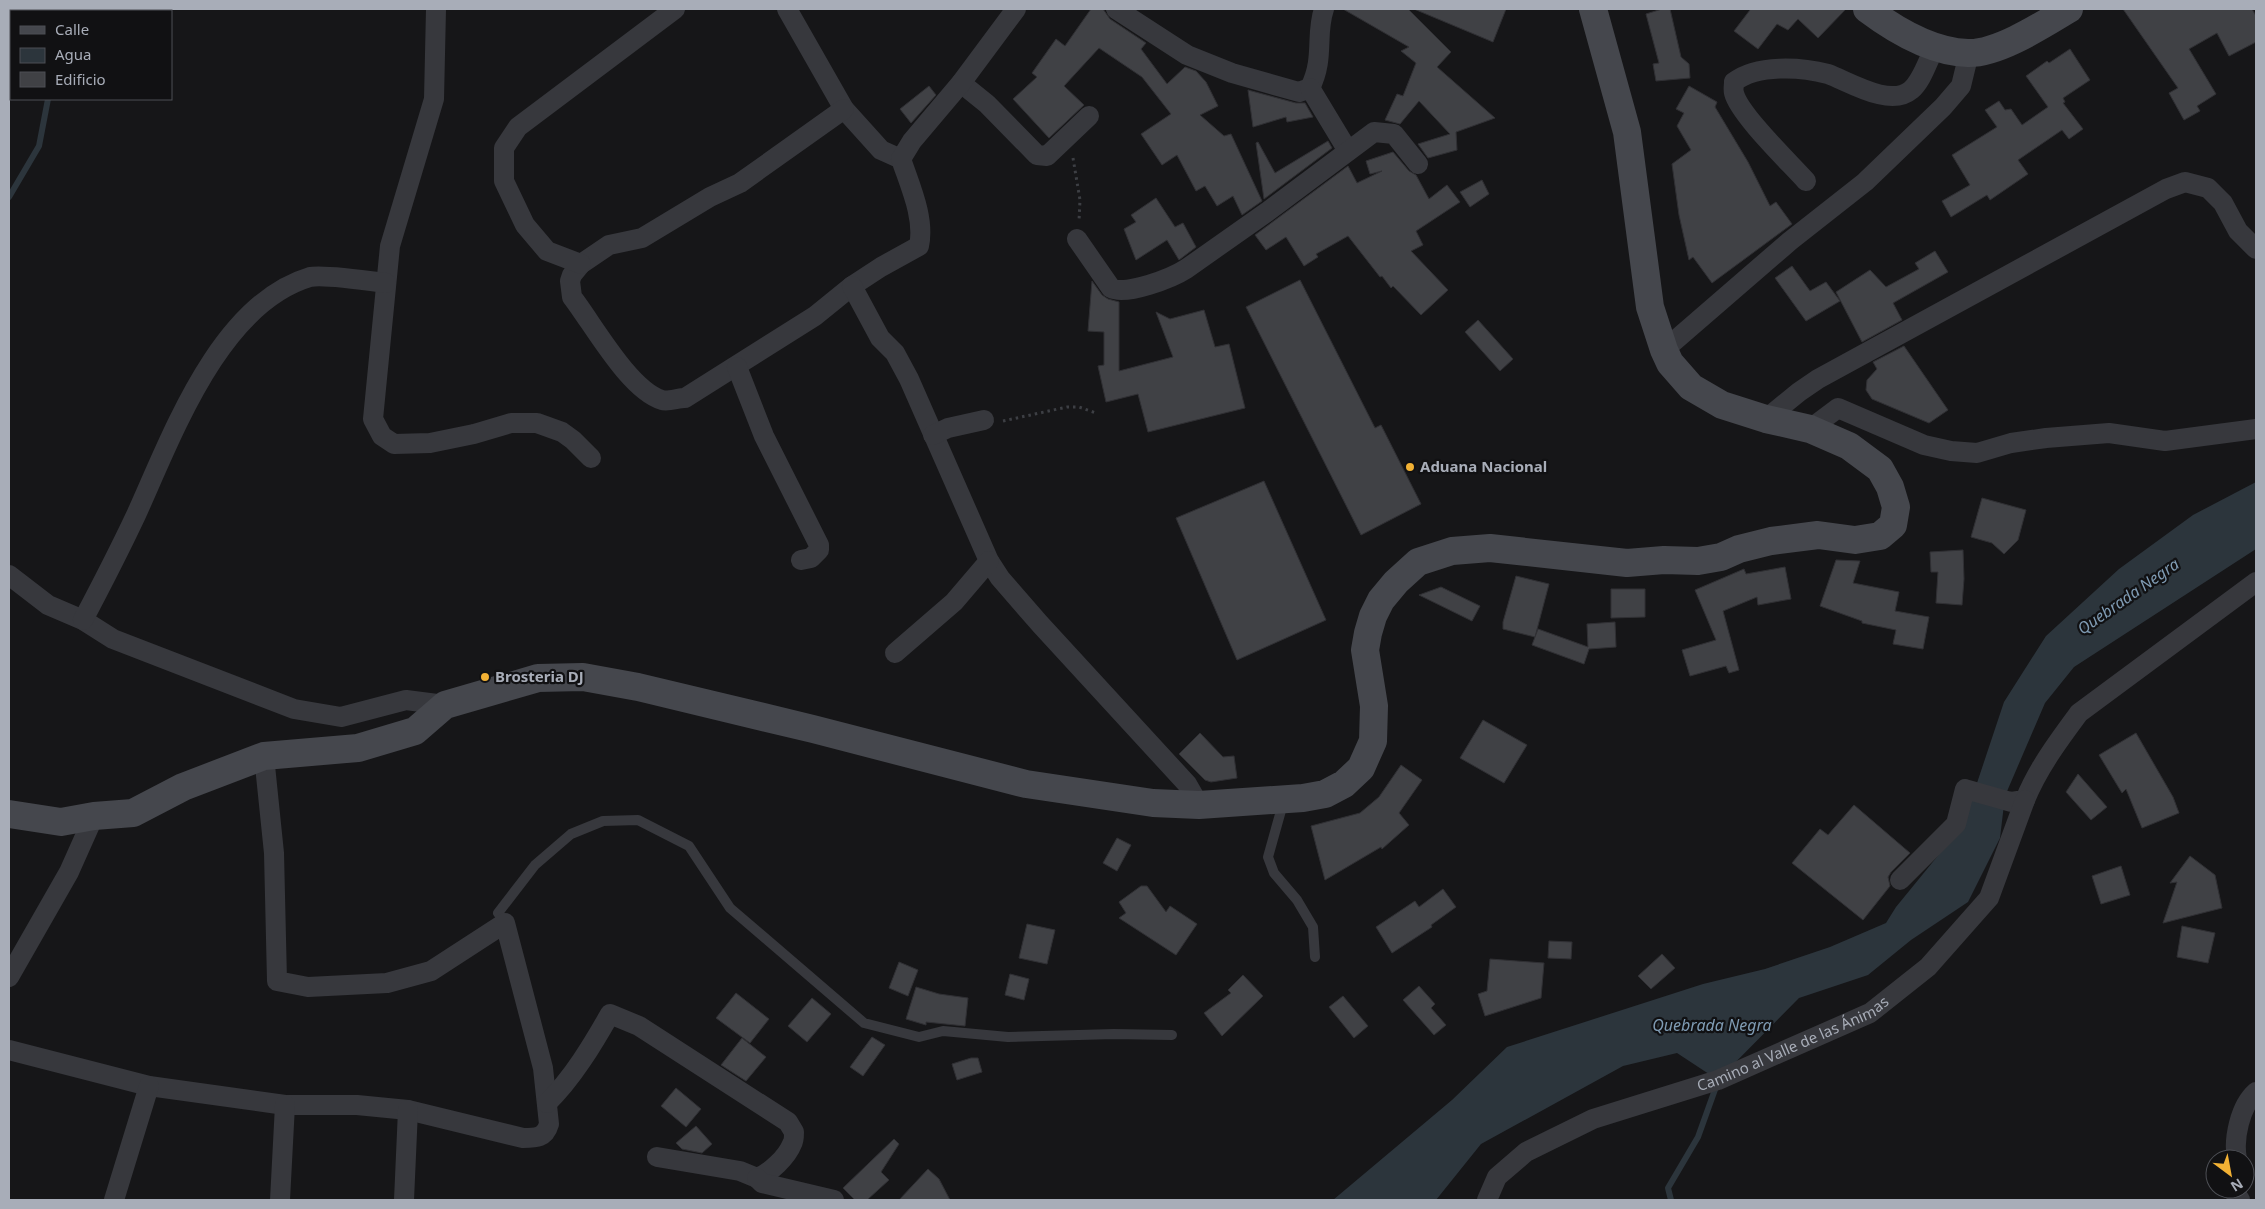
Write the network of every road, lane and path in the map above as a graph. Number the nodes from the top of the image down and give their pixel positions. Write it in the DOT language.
graph roads {
  1 [pos="436,9"];
  2 [pos="675,9"];
  3 [pos="786,9"];
  4 [pos="1016,9"];
  5 [pos="1116,9"];
  6 [pos="1324,9"];
  7 [pos="1593,9"];
  8 [pos="1867,9"];
  9 [pos="2069,9"];
  10 [pos="1935,47"];
  11 [pos="1969,53"];
  12 [pos="961,83"];
  13 [pos="1310,88"];
  14 [pos="844,110"];
  15 [pos="1090,116"];
  16 [pos="1074,131"];
  17 [pos="1348,152"];
  18 [pos="902,159"];
  19 [pos="1418,164"];
  20 [pos="1806,181"];
  21 [pos="1077,239"];
  22 [pos="2255,246"];
  23 [pos="581,264"];
  24 [pos="386,283"];
  25 [pos="852,286"];
  26 [pos="1664,350"];
  27 [pos="737,367"];
  28 [pos="1096,413"];
  29 [pos="1766,419"];
  30 [pos="984,420"];
  31 [pos="1810,428"];
  32 [pos="2256,429"];
  33 [pos="933,435"];
  34 [pos="591,458"];
  35 [pos="801,560"];
  36 [pos="989,560"];
  37 [pos="9,575"];
  38 [pos="2256,582"];
  39 [pos="83,620"];
  40 [pos="895,653"];
  41 [pos="445,705"];
  42 [pos="264,756"];
  43 [pos="1284,799"];
  44 [pos="2018,801"];
  45 [pos="1199,805"];
  46 [pos="9,814"];
  47 [pos="94,816"];
  48 [pos="1900,880"];
  49 [pos="505,923"];
  50 [pos="1315,957"];
  51 [pos="9,977"];
  52 [pos="1172,1035"];
  53 [pos="9,1050"];
  54 [pos="149,1086"];
  55 [pos="2256,1092"];
  56 [pos="547,1103"];
  57 [pos="284,1105"];
  58 [pos="408,1110"];
  59 [pos="2238,1149"];
  60 [pos="657,1157"];
  61 [pos="757,1178"];
  62 [pos="114,1200"];
  63 [pos="280,1200"];
  64 [pos="404,1200"];
  65 [pos="834,1200"];
  66 [pos="1488,1200"];
  1 -- 24 [label="street"];
  2 -- 23 [label="street"];
  3 -- 14 [label="street"];
  4 -- 12 [label="street"];
  5 -- 13 [label="street"];
  6 -- 13 [label="street"];
  7 -- 26 [label="main road"];
  8 -- 10 [label="main road"];
  9 -- 11 [label="main road"];
  10 -- 11 [label="main road"];
  10 -- 20 [label="street"];
  11 -- 26 [label="street"];
  12 -- 16 [label="street"];
  12 -- 18 [label="street"];
  13 -- 17 [label="street"];
  14 -- 18 [label="street"];
  14 -- 23 [label="street"];
  15 -- 16 [label="street"];
  16 -- 21 [label="path"];
  17 -- 19 [label="street"];
  17 -- 21 [label="street"];
  18 -- 25 [label="street"];
  22 -- 29 [label="street"];
  23 -- 27 [label="street"];
  24 -- 34 [label="street"];
  24 -- 39 [label="street"];
  25 -- 27 [label="street"];
  25 -- 33 [label="street"];
  26 -- 29 [label="main road"];
  27 -- 35 [label="street"];
  28 -- 30 [label="path"];
  29 -- 31 [label="main road"];
  30 -- 33 [label="street"];
  31 -- 32 [label="street"];
  31 -- 43 [label="main road"];
  33 -- 36 [label="street"];
  36 -- 40 [label="street"];
  36 -- 45 [label="street"];
  37 -- 39 [label="street"];
  38 -- 44 [label="street, Camino al Valle de las Ánimas"];
  39 -- 41 [label="street"];
  41 -- 42 [label="main road"];
  41 -- 45 [label="main road"];
  42 -- 47 [label="main road"];
  42 -- 49 [label="street"];
  43 -- 45 [label="main road"];
  43 -- 50 [label="lane"];
  44 -- 48 [label="street"];
  44 -- 66 [label="street, Camino al Valle de las Ánimas"];
  46 -- 47 [label="main road"];
  47 -- 51 [label="street"];
  49 -- 52 [label="lane"];
  49 -- 56 [label="street"];
  53 -- 54 [label="street"];
  54 -- 57 [label="street"];
  54 -- 62 [label="street"];
  55 -- 59 [label="street"];
  56 -- 58 [label="street"];
  56 -- 61 [label="street"];
  57 -- 58 [label="street"];
  57 -- 63 [label="street"];
  58 -- 64 [label="street"];
  60 -- 61 [label="street"];
  61 -- 65 [label="street"];
}
